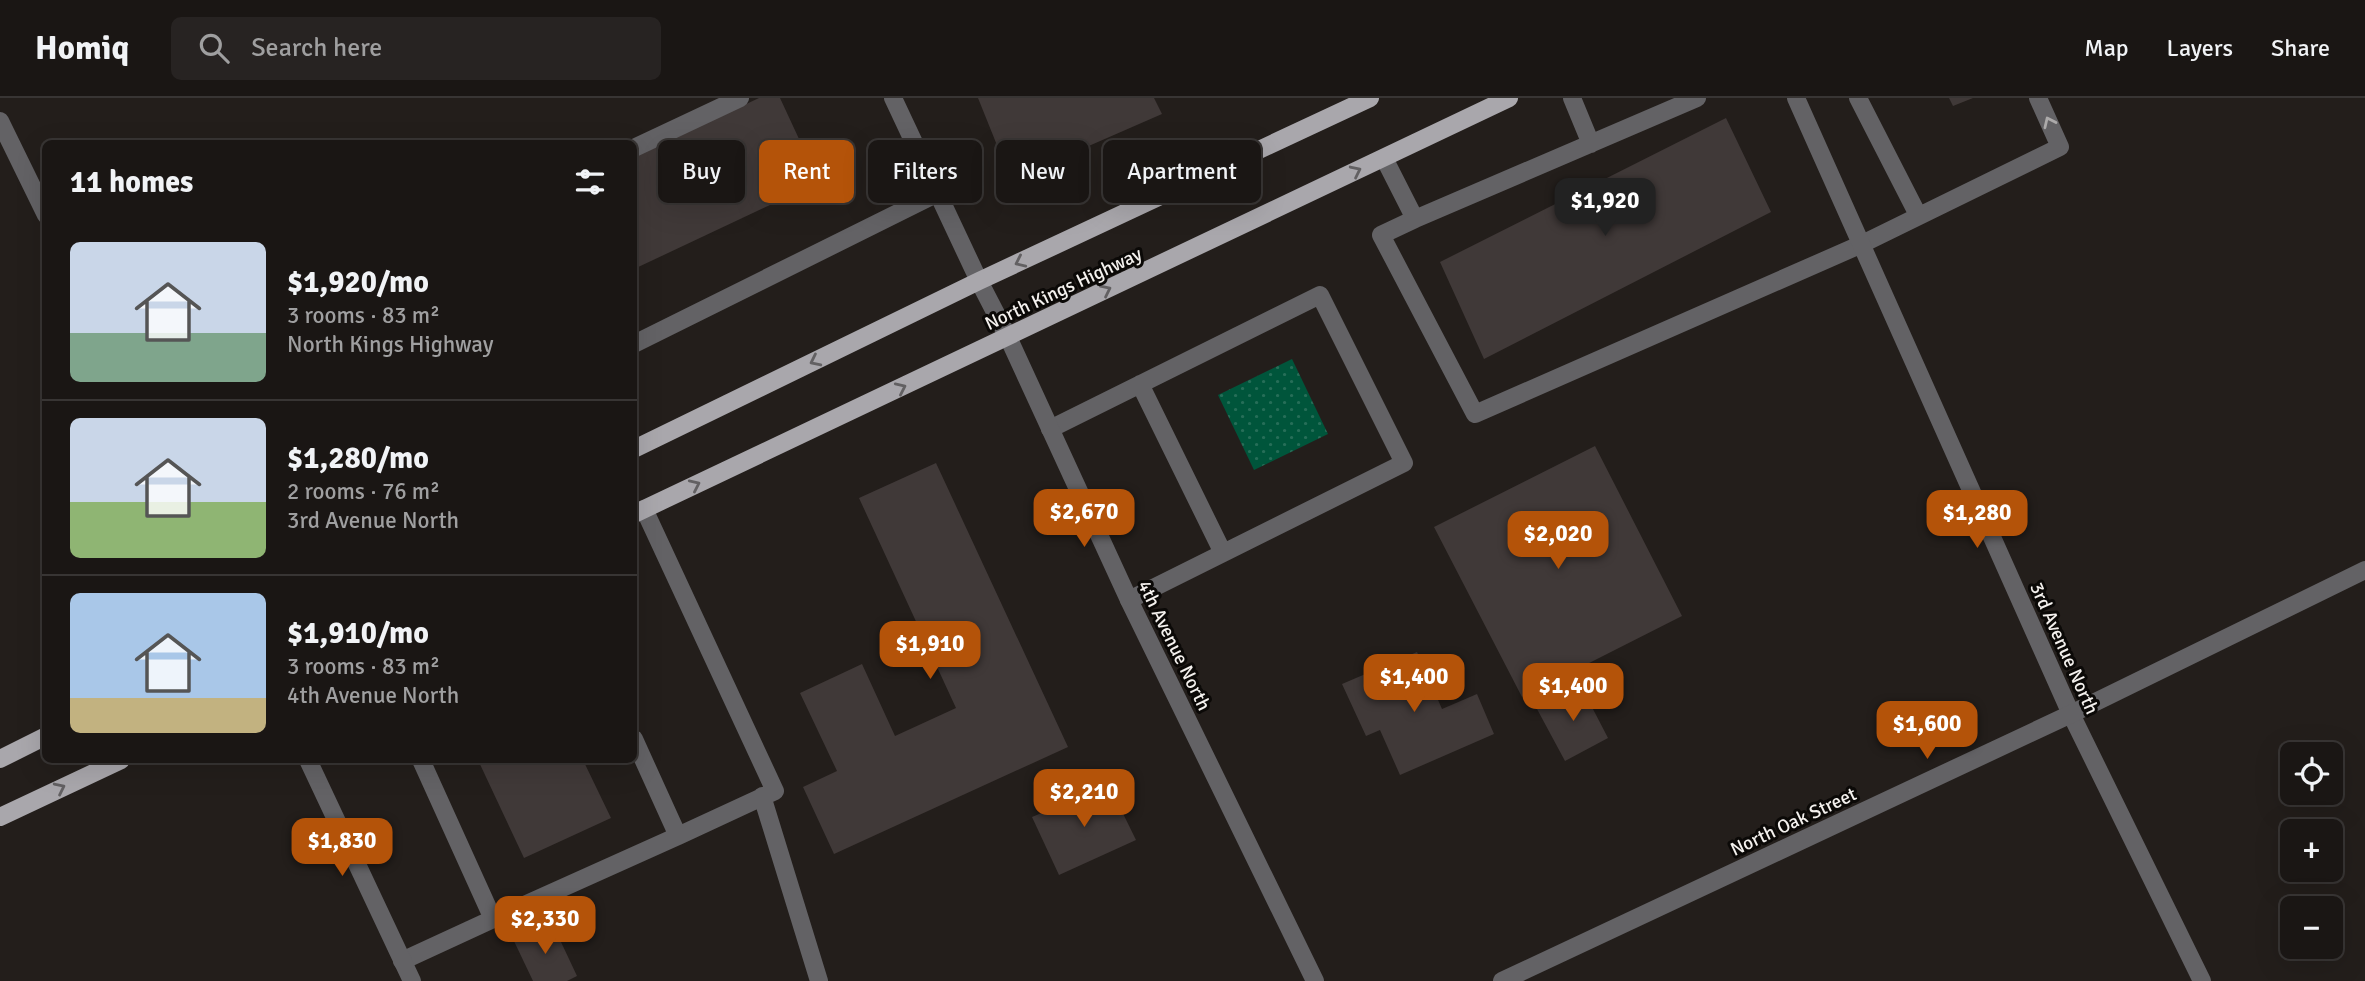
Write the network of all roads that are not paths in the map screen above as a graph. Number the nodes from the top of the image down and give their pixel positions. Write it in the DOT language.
graph roads {
  1 [pos="740,98"];
  2 [pos="893,98"];
  3 [pos="1370,98"];
  4 [pos="1509,98"];
  5 [pos="1572,98"];
  6 [pos="1697,98"];
  7 [pos="1796,98"];
  8 [pos="1858,98"];
  9 [pos="2038,98"];
  10 [pos="1667,104"];
  11 [pos="0,121"];
  12 [pos="913,140"];
  13 [pos="1591,144"];
  14 [pos="637,147"];
  15 [pos="1384,158"];
  16 [pos="915,203"];
  17 [pos="942,203"];
  18 [pos="42,207"];
  19 [pos="1919,215"];
  20 [pos="1415,219"];
  21 [pos="1862,244"];
  22 [pos="979,281"];
  23 [pos="1008,337"];
  24 [pos="637,342"];
  25 [pos="1140,384"];
  26 [pos="1051,429"];
  27 [pos="637,448"];
  28 [pos="639,511"];
  29 [pos="1223,553"];
  30 [pos="2365,570"];
  31 [pos="1129,600"];
  32 [pos="2071,714"];
  33 [pos="42,738"];
  34 [pos="637,746"];
  35 [pos="0,759"];
  36 [pos="115,763"];
  37 [pos="309,763"];
  38 [pos="422,763"];
  39 [pos="762,796"];
  40 [pos="0,817"];
  41 [pos="678,836"];
  42 [pos="493,919"];
  43 [pos="402,961"];
  44 [pos="412,981"];
  45 [pos="819,981"];
  46 [pos="1315,981"];
  47 [pos="1502,981"];
  48 [pos="2202,981"];
  1 -- 14 [label="street"];
  2 -- 12 [label="street, 4th Avenue North"];
  3 -- 22 [label="main road, one-way"];
  4 -- 15 [label="main road, North Kings Highway"];
  5 -- 13 [label="street"];
  6 -- 10 [label="street"];
  7 -- 21 [label="street, 3rd Avenue North"];
  8 -- 19 [label="street"];
  19 -- 9 [label="street, one-way"];
  10 -- 13 [label="street"];
  11 -- 18 [label="street"];
  13 -- 20 [label="street"];
  15 -- 20 [label="street"];
  23 -- 15 [label="main road, North Kings Highway, one-way"];
  16 -- 24 [label="street"];
  17 -- 22 [label="street, 4th Avenue North"];
  19 -- 21 [label="street"];
  20 -- 21 [label="street"];
  21 -- 32 [label="street, 3rd Avenue North"];
  22 -- 23 [label="street, 4th Avenue North"];
  22 -- 27 [label="main road, one-way"];
  23 -- 26 [label="street, 4th Avenue North"];
  28 -- 23 [label="main road, North Kings Highway, one-way"];
  25 -- 26 [label="street"];
  25 -- 29 [label="street"];
  25 -- 29 [label="street"];
  26 -- 31 [label="street, 4th Avenue North"];
  28 -- 39 [label="street"];
  29 -- 31 [label="street"];
  30 -- 32 [label="street, North Oak Street"];
  31 -- 46 [label="street, 4th Avenue North"];
  32 -- 47 [label="street, North Oak Street"];
  32 -- 48 [label="street, 3rd Avenue North"];
  33 -- 35 [label="main road"];
  34 -- 41 [label="street"];
  40 -- 36 [label="main road, one-way"];
  37 -- 43 [label="street"];
  38 -- 42 [label="street"];
  39 -- 41 [label="street"];
  39 -- 45 [label="street"];
  41 -- 42 [label="street"];
  42 -- 43 [label="street"];
  43 -- 44 [label="street"];
}
